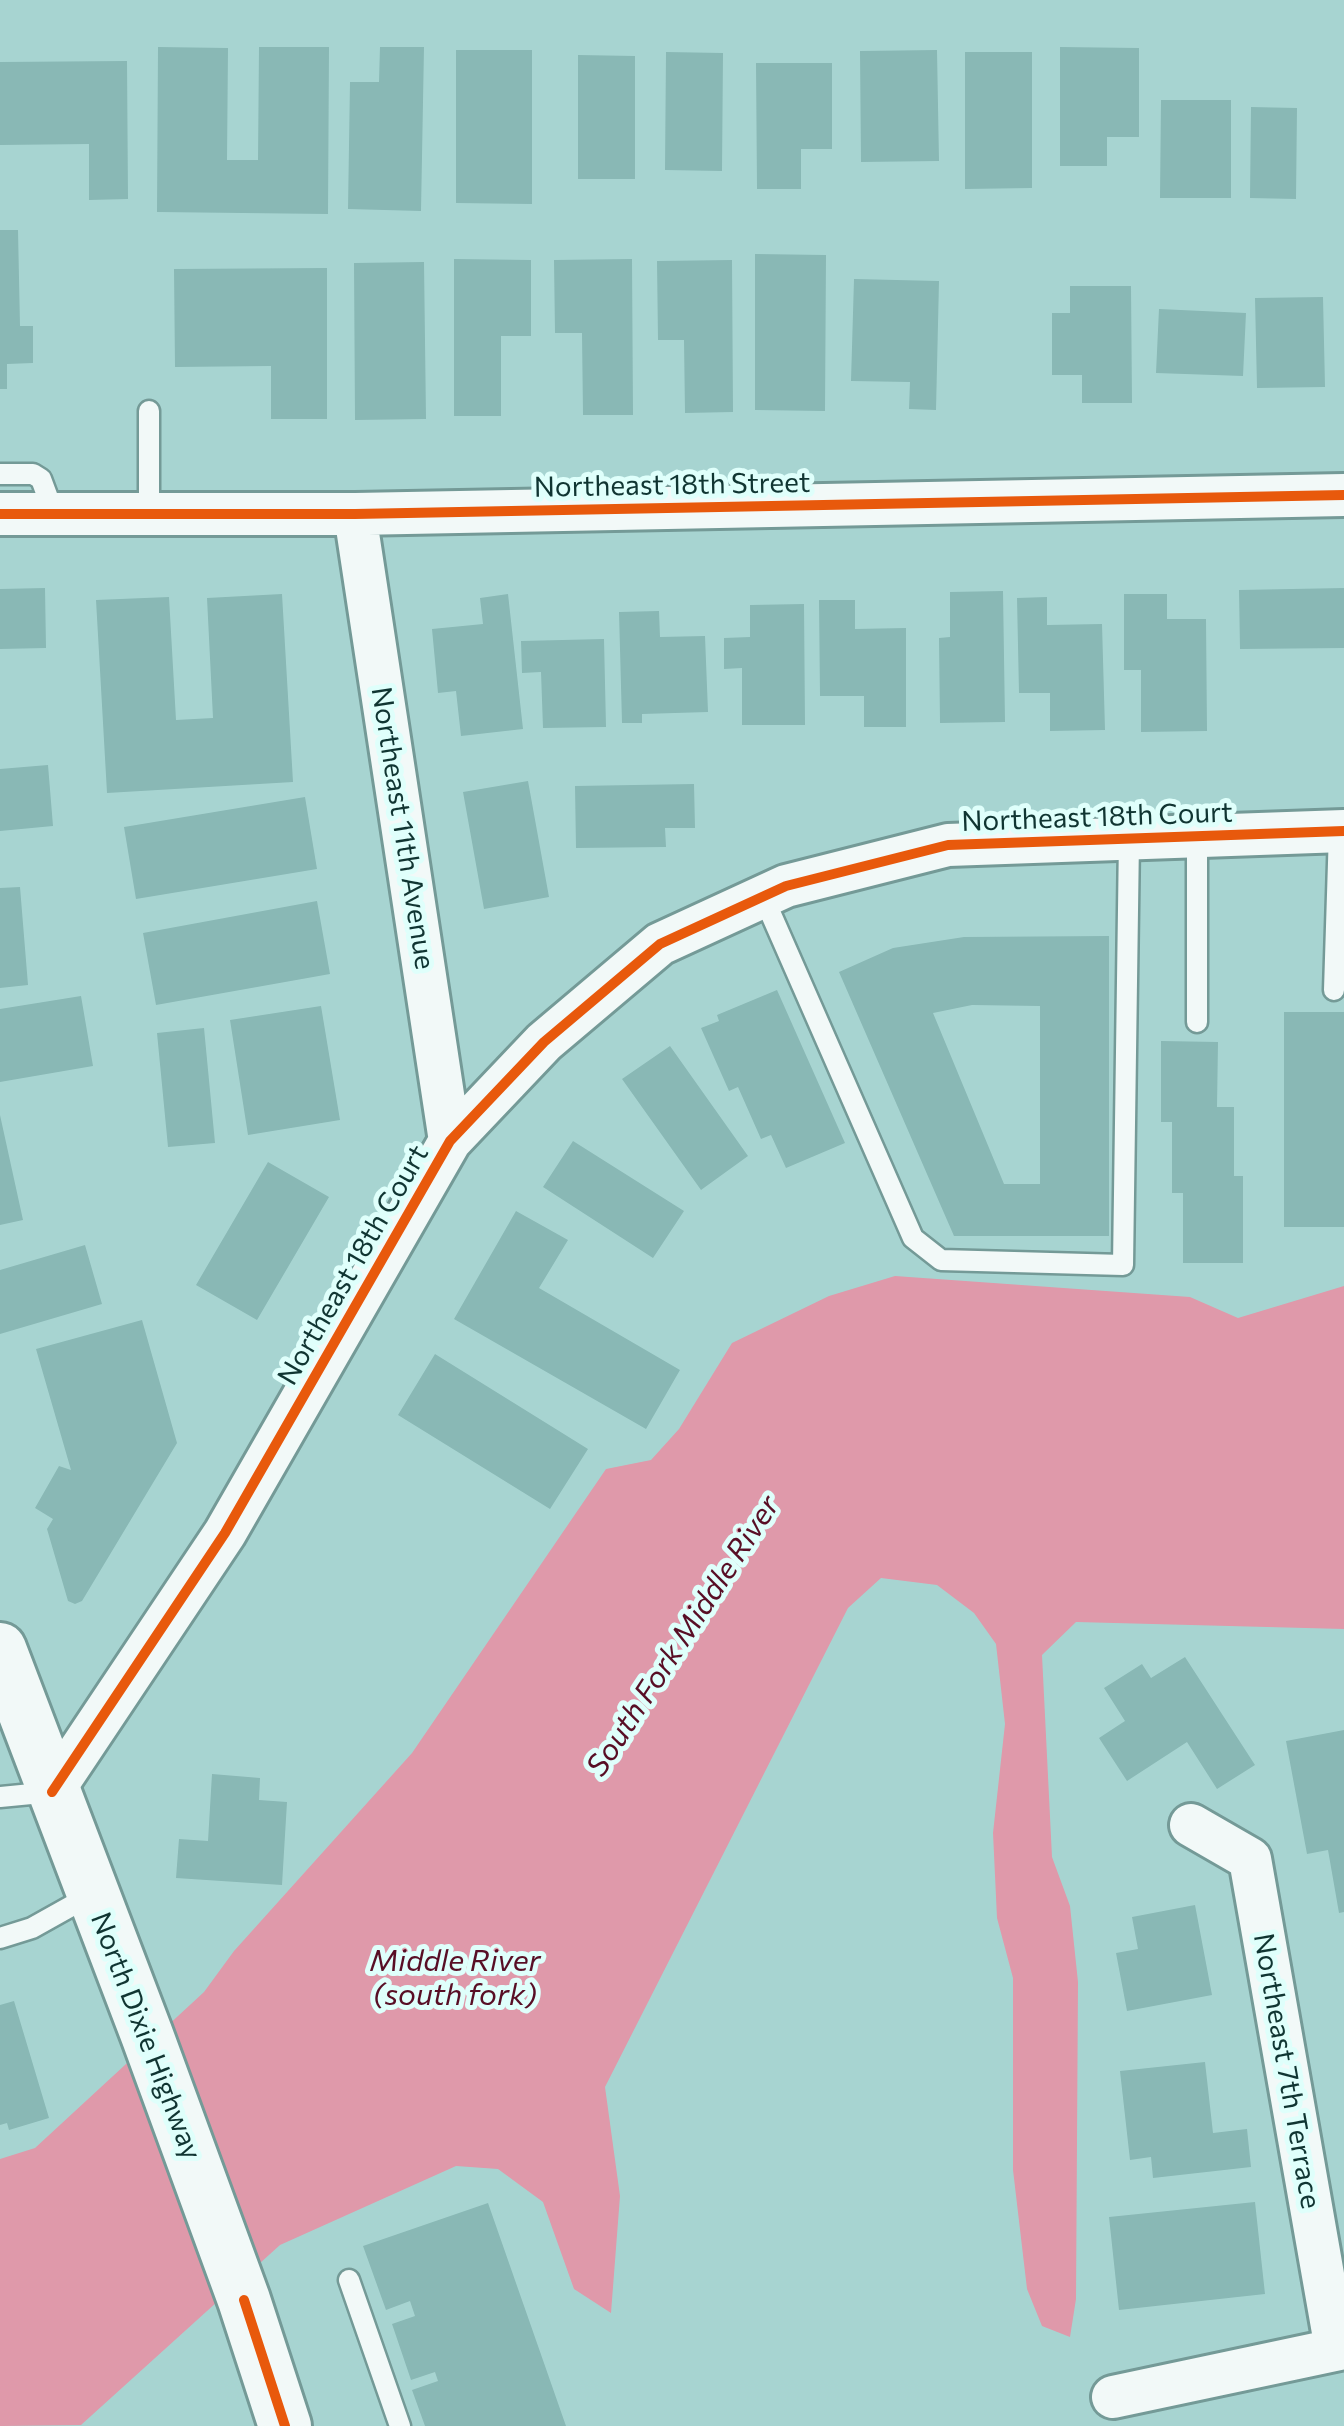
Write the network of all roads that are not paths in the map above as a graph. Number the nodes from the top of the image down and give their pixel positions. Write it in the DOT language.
graph roads {
  1 [pos="150,411"];
  2 [pos="0,474"];
  3 [pos="1344,495"];
  4 [pos="149,513"];
  5 [pos="0,514"];
  6 [pos="54,514"];
  7 [pos="355,514"];
  8 [pos="1342,831"];
  9 [pos="1197,837"];
  10 [pos="1129,839"];
  11 [pos="764,896"];
  12 [pos="1334,990"];
  13 [pos="1197,1022"];
  14 [pos="450,1141"];
  15 [pos="0,1649"];
  16 [pos="52,1792"];
  17 [pos="0,1796"];
  18 [pos="1191,1825"];
  19 [pos="93,1894"];
  20 [pos="0,1938"];
  21 [pos="349,2280"];
  22 [pos="1340,2348"];
  23 [pos="1113,2398"];
  24 [pos="285,2426"];
  25 [pos="400,2426"];
  1 -- 4 [label="lane"];
  2 -- 6 [label="lane"];
  3 -- 7 [label="street, Northeast 18th Street"];
  4 -- 6 [label="street, Northeast 18th Street"];
  4 -- 7 [label="street, Northeast 18th Street"];
  5 -- 6 [label="street, Northeast 18th Street"];
  7 -- 14 [label="street, Northeast 11th Avenue"];
  8 -- 9 [label="street, Northeast 18th Court"];
  8 -- 12 [label="lane"];
  9 -- 10 [label="street, Northeast 18th Court"];
  9 -- 13 [label="lane"];
  10 -- 11 [label="street, Northeast 18th Court"];
  10 -- 11 [label="lane"];
  11 -- 14 [label="street, Northeast 18th Court"];
  14 -- 16 [label="street, Northeast 18th Court"];
  15 -- 16 [label="street, North Dixie Highway"];
  16 -- 17 [label="lane"];
  16 -- 19 [label="street, North Dixie Highway"];
  18 -- 22 [label="street, Northeast 7th Terrace"];
  19 -- 20 [label="lane"];
  19 -- 24 [label="street, North Dixie Highway"];
  21 -- 25 [label="lane"];
  22 -- 23 [label="street"];
}
